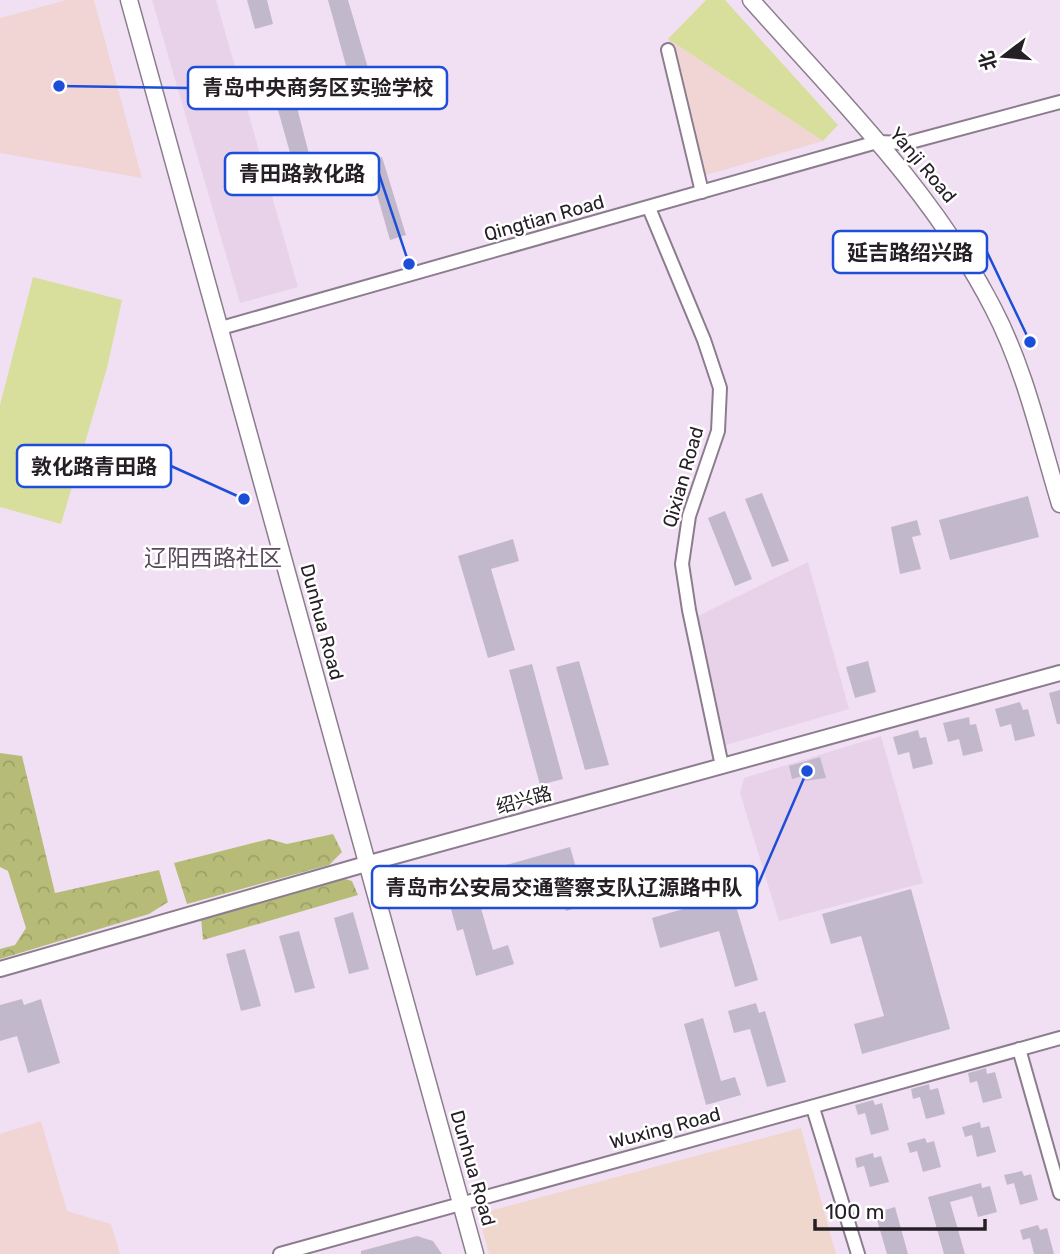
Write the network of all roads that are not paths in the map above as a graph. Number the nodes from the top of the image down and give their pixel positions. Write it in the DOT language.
graph roads {
  1 [pos="130,0"];
  2 [pos="751,0"];
  3 [pos="668,50"];
  4 [pos="1060,102"];
  5 [pos="877,142"];
  6 [pos="702,192"];
  7 [pos="649,208"];
  8 [pos="221,328"];
  9 [pos="1060,504"];
  10 [pos="1060,673"];
  11 [pos="722,766"];
  12 [pos="366,863"];
  13 [pos="0,969"];
  14 [pos="1060,1038"];
  15 [pos="1019,1049"];
  16 [pos="813,1108"];
  17 [pos="1060,1193"];
  18 [pos="461,1202"];
  19 [pos="280,1254"];
  20 [pos="475,1254"];
  21 [pos="858,1254"];
  1 -- 8 [label="main road, Dunhua Road"];
  2 -- 5 [label="main road, Yanji Road"];
  3 -- 6 [label="street"];
  4 -- 5 [label="street, Qingtian Road"];
  5 -- 6 [label="street, Qingtian Road"];
  5 -- 9 [label="main road, Yanji Road"];
  6 -- 7 [label="street, Qingtian Road"];
  7 -- 8 [label="street, Qingtian Road"];
  7 -- 11 [label="street, Qixian Road"];
  8 -- 12 [label="main road, Dunhua Road"];
  10 -- 11 [label="street, 绍兴路"];
  11 -- 12 [label="street, 绍兴路"];
  12 -- 13 [label="street, 绍兴路"];
  12 -- 18 [label="main road, Dunhua Road"];
  14 -- 15 [label="street, Wuxing Road"];
  15 -- 16 [label="street, Wuxing Road"];
  15 -- 17 [label="street"];
  16 -- 18 [label="street, Wuxing Road"];
  16 -- 21 [label="street"];
  18 -- 19 [label="street, Wuxing Road"];
  18 -- 20 [label="main road, Dunhua Road"];
}
